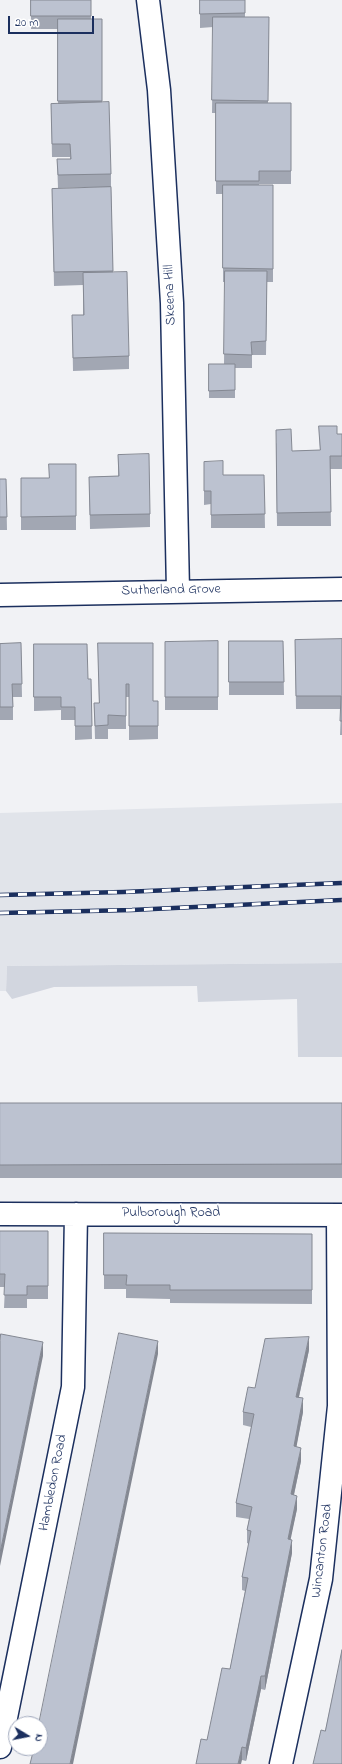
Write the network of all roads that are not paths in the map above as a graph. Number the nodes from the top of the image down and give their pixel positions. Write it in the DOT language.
graph roads {
  1 [pos="148,0"];
  2 [pos="342,589"];
  3 [pos="178,591"];
  4 [pos="0,595"];
  5 [pos="0,1214"];
  6 [pos="76,1214"];
  7 [pos="340,1215"];
  8 [pos="0,1747"];
  9 [pos="281,1764"];
  1 -- 3 [label="street, Skeena Hill"];
  2 -- 3 [label="street, Sutherland Grove"];
  3 -- 4 [label="street, Sutherland Grove"];
  5 -- 6 [label="street, Pulborough Road"];
  6 -- 7 [label="street, Pulborough Road"];
  6 -- 8 [label="street, Hambledon Road"];
  7 -- 9 [label="street, Wincanton Road"];
}
